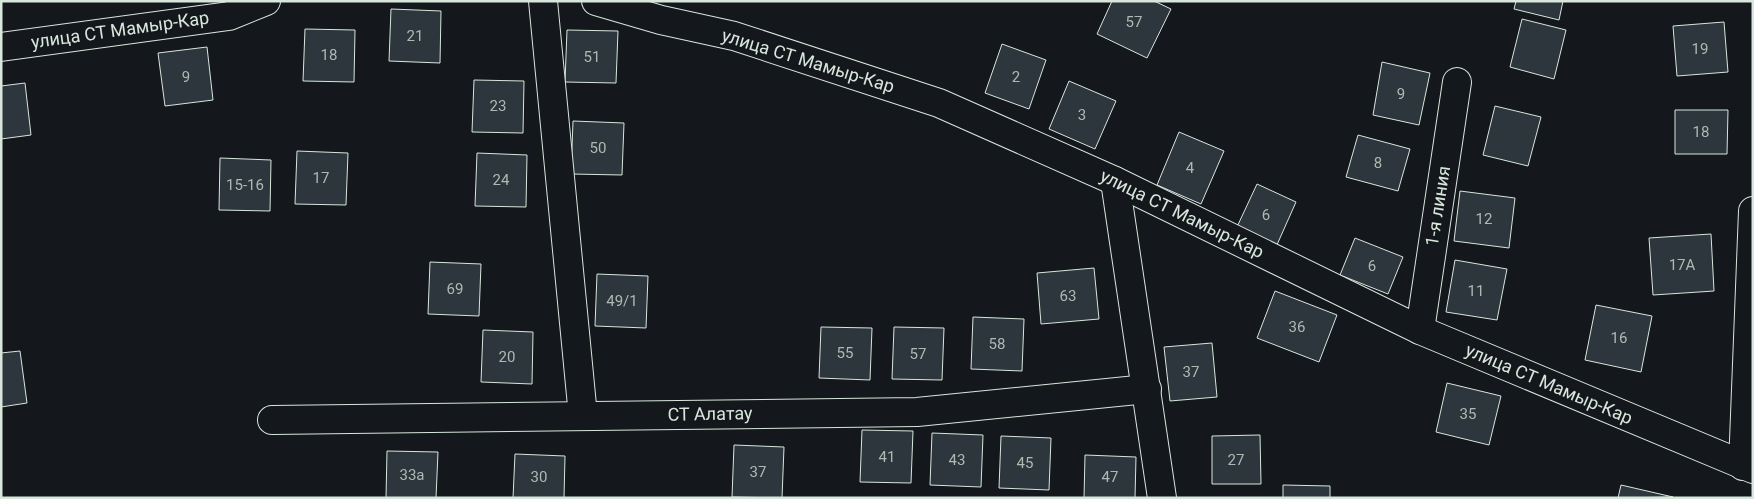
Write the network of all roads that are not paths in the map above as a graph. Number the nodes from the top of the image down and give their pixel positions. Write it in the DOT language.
graph roads {
  1 [pos="266,1"];
  2 [pos="543,1"];
  3 [pos="596,1"];
  4 [pos="1,47"];
  5 [pos="1457,82"];
  6 [pos="1115,182"];
  7 [pos="1753,211"];
  8 [pos="1420,330"];
  9 [pos="1147,389"];
  10 [pos="583,416"];
  11 [pos="272,420"];
  12 [pos="1748,467"];
  13 [pos="1162,498"];
  1 -- 4 [label="street, улица СТ Мамыр-Кар"];
  2 -- 10 [label="street"];
  3 -- 6 [label="street, улица СТ Мамыр-Кар"];
  5 -- 8 [label="street, 1-я линия"];
  6 -- 8 [label="street, улица СТ Мамыр-Кар"];
  6 -- 9 [label="street"];
  7 -- 12 [label="street"];
  8 -- 12 [label="street, улица СТ Мамыр-Кар"];
  9 -- 10 [label="street, СТ Алатау"];
  9 -- 13 [label="street"];
  10 -- 11 [label="street, СТ Алатау"];
}
